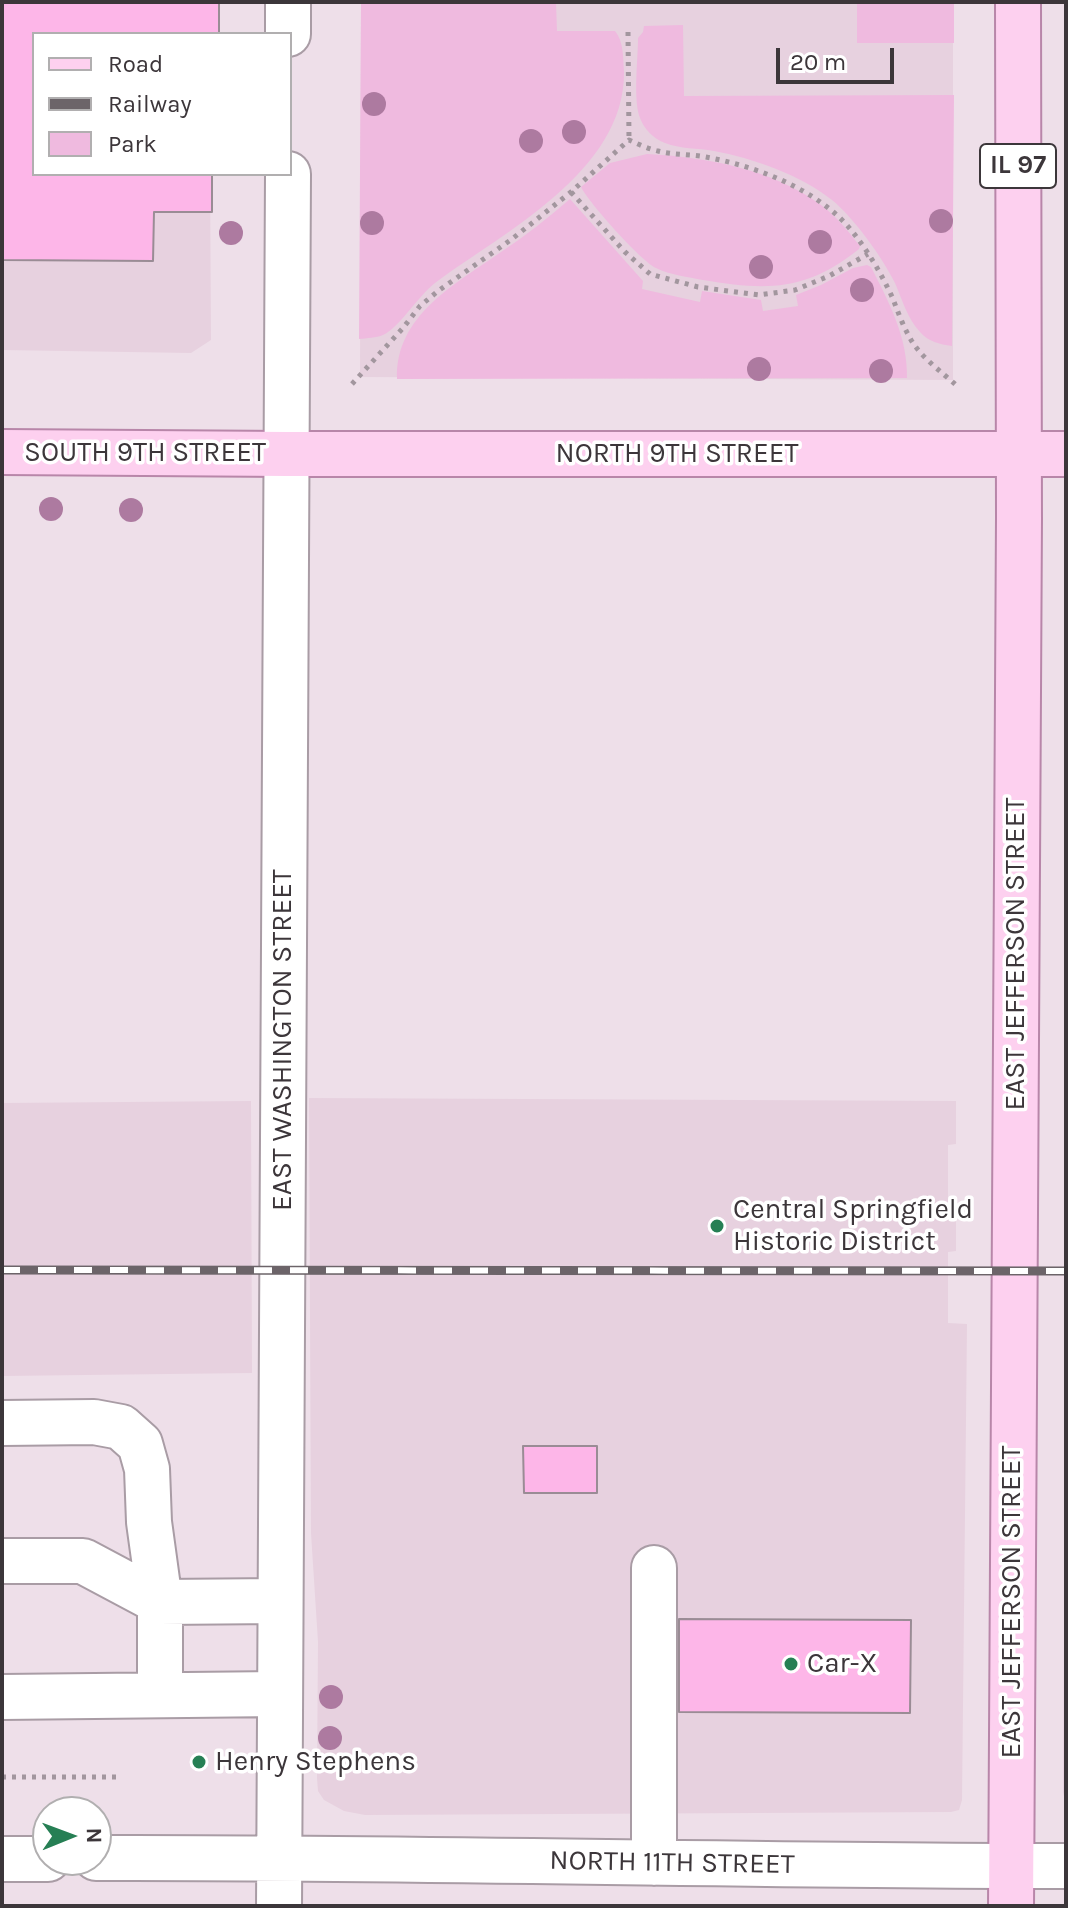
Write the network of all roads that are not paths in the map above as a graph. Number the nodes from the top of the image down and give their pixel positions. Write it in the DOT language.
graph roads {
  1 [pos="288,2"];
  2 [pos="1018,2"];
  3 [pos="288,32"];
  4 [pos="288,176"];
  5 [pos="2,452"];
  6 [pos="287,454"];
  7 [pos="1019,454"];
  8 [pos="1066,454"];
  9 [pos="2,1423"];
  10 [pos="2,1561"];
  11 [pos="654,1568"];
  12 [pos="280,1601"];
  13 [pos="160,1602"];
  14 [pos="279,1694"];
  15 [pos="160,1695"];
  16 [pos="2,1697"];
  17 [pos="112,1858"];
  18 [pos="279,1858"];
  19 [pos="2,1859"];
  20 [pos="32,1859"];
  21 [pos="654,1863"];
  22 [pos="1066,1866"];
  23 [pos="1010,1886"];
  24 [pos="279,1906"];
  1 -- 3 [label="street"];
  2 -- 7 [label="main road, EAST JEFFERSON STREET / IL 97"];
  4 -- 6 [label="street, EAST WASHINGTON STREET"];
  5 -- 6 [label="main road, SOUTH 9TH STREET"];
  6 -- 7 [label="main road, NORTH 9TH STREET"];
  6 -- 12 [label="street, EAST WASHINGTON STREET"];
  7 -- 8 [label="main road, NORTH 9TH STREET"];
  7 -- 23 [label="main road, EAST JEFFERSON STREET"];
  9 -- 13 [label="street"];
  10 -- 13 [label="street"];
  11 -- 21 [label="street"];
  12 -- 13 [label="street"];
  12 -- 14 [label="street, EAST WASHINGTON STREET"];
  13 -- 15 [label="street"];
  14 -- 15 [label="street"];
  14 -- 18 [label="street, EAST WASHINGTON STREET"];
  15 -- 16 [label="street"];
  17 -- 18 [label="street, NORTH 11TH STREET"];
  18 -- 21 [label="street, NORTH 11TH STREET"];
  18 -- 24 [label="street, EAST WASHINGTON STREET"];
  19 -- 20 [label="street"];
  21 -- 23 [label="street, NORTH 11TH STREET"];
  22 -- 23 [label="street, NORTH 11TH STREET"];
}
